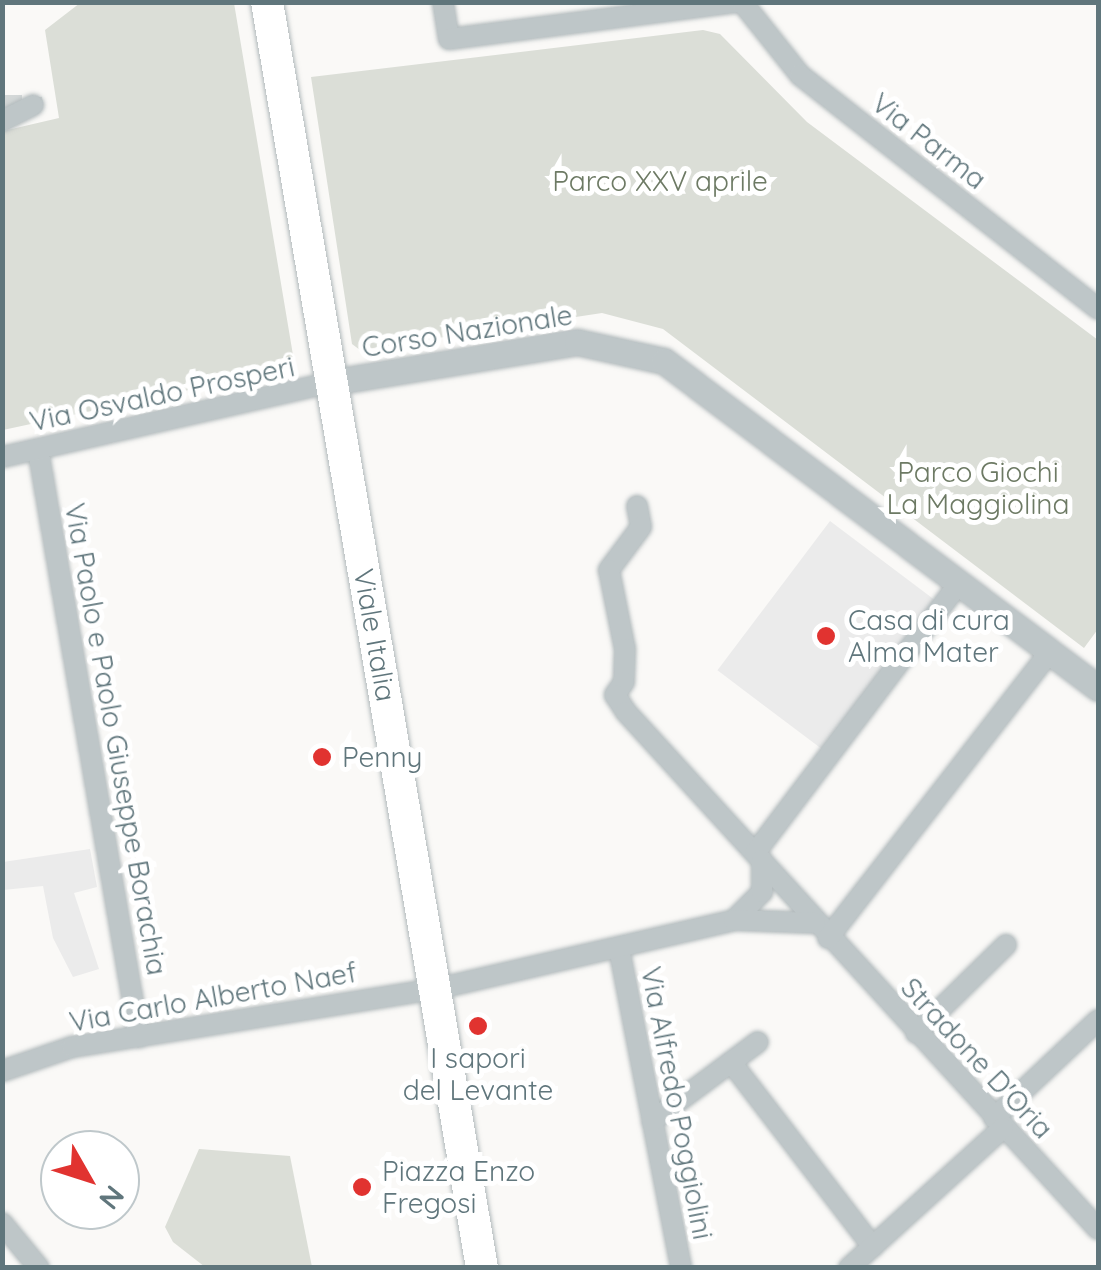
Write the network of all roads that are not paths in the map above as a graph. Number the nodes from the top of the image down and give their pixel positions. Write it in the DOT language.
graph roads {
  1 [pos="267,2"];
  2 [pos="443,2"];
  3 [pos="741,2"];
  4 [pos="33,105"];
  5 [pos="2,121"];
  6 [pos="1098,279"];
  7 [pos="1091,303"];
  8 [pos="333,382"];
  9 [pos="38,449"];
  10 [pos="2,457"];
  11 [pos="637,506"];
  12 [pos="959,582"];
  13 [pos="1050,652"];
  14 [pos="1098,688"];
  15 [pos="758,856"];
  16 [pos="734,920"];
  17 [pos="822,931"];
  18 [pos="1006,945"];
  19 [pos="618,948"];
  20 [pos="436,989"];
  21 [pos="1098,1020"];
  22 [pos="916,1033"];
  23 [pos="140,1038"];
  24 [pos="758,1042"];
  25 [pos="731,1062"];
  26 [pos="2,1072"];
  27 [pos="652,1120"];
  28 [pos="998,1123"];
  29 [pos="2,1223"];
  30 [pos="1098,1229"];
  31 [pos="873,1248"];
  32 [pos="39,1268"];
  33 [pos="482,1268"];
  34 [pos="681,1268"];
  35 [pos="849,1268"];
  1 -- 8 [label="main road, Viale Italia"];
  2 -- 3 [label="street"];
  3 -- 7 [label="street, Via Parma"];
  4 -- 5 [label="street"];
  6 -- 7 [label="street"];
  8 -- 9 [label="street, Via Osvaldo Prosperi"];
  8 -- 12 [label="street, Corso Nazionale"];
  8 -- 20 [label="main road, Viale Italia"];
  9 -- 10 [label="street, Via Osvaldo Prosperi"];
  9 -- 23 [label="street, Via Paolo e Paolo Giuseppe Borachia"];
  11 -- 15 [label="street, Stradone D'Oria"];
  12 -- 13 [label="street, Corso Nazionale"];
  12 -- 15 [label="street"];
  13 -- 14 [label="street, Corso Nazionale"];
  13 -- 17 [label="street"];
  15 -- 16 [label="street"];
  15 -- 17 [label="street, Stradone D'Oria"];
  16 -- 17 [label="street, Via Carlo Alberto Naef"];
  16 -- 19 [label="street, Via Carlo Alberto Naef"];
  17 -- 22 [label="street, Stradone D'Oria"];
  18 -- 22 [label="street"];
  19 -- 20 [label="street, Via Carlo Alberto Naef"];
  19 -- 27 [label="street, Via Alfredo Poggiolini"];
  20 -- 23 [label="street, Via Carlo Alberto Naef"];
  20 -- 33 [label="main road, Viale Italia"];
  21 -- 28 [label="street"];
  22 -- 28 [label="street, Stradone D'Oria"];
  23 -- 26 [label="street, Via Carlo Alberto Naef"];
  24 -- 25 [label="street"];
  25 -- 27 [label="street"];
  25 -- 31 [label="street"];
  27 -- 34 [label="street, Via Alfredo Poggiolini"];
  28 -- 30 [label="street, Stradone D'Oria"];
  28 -- 31 [label="street"];
  29 -- 32 [label="street"];
  31 -- 35 [label="street"];
}
